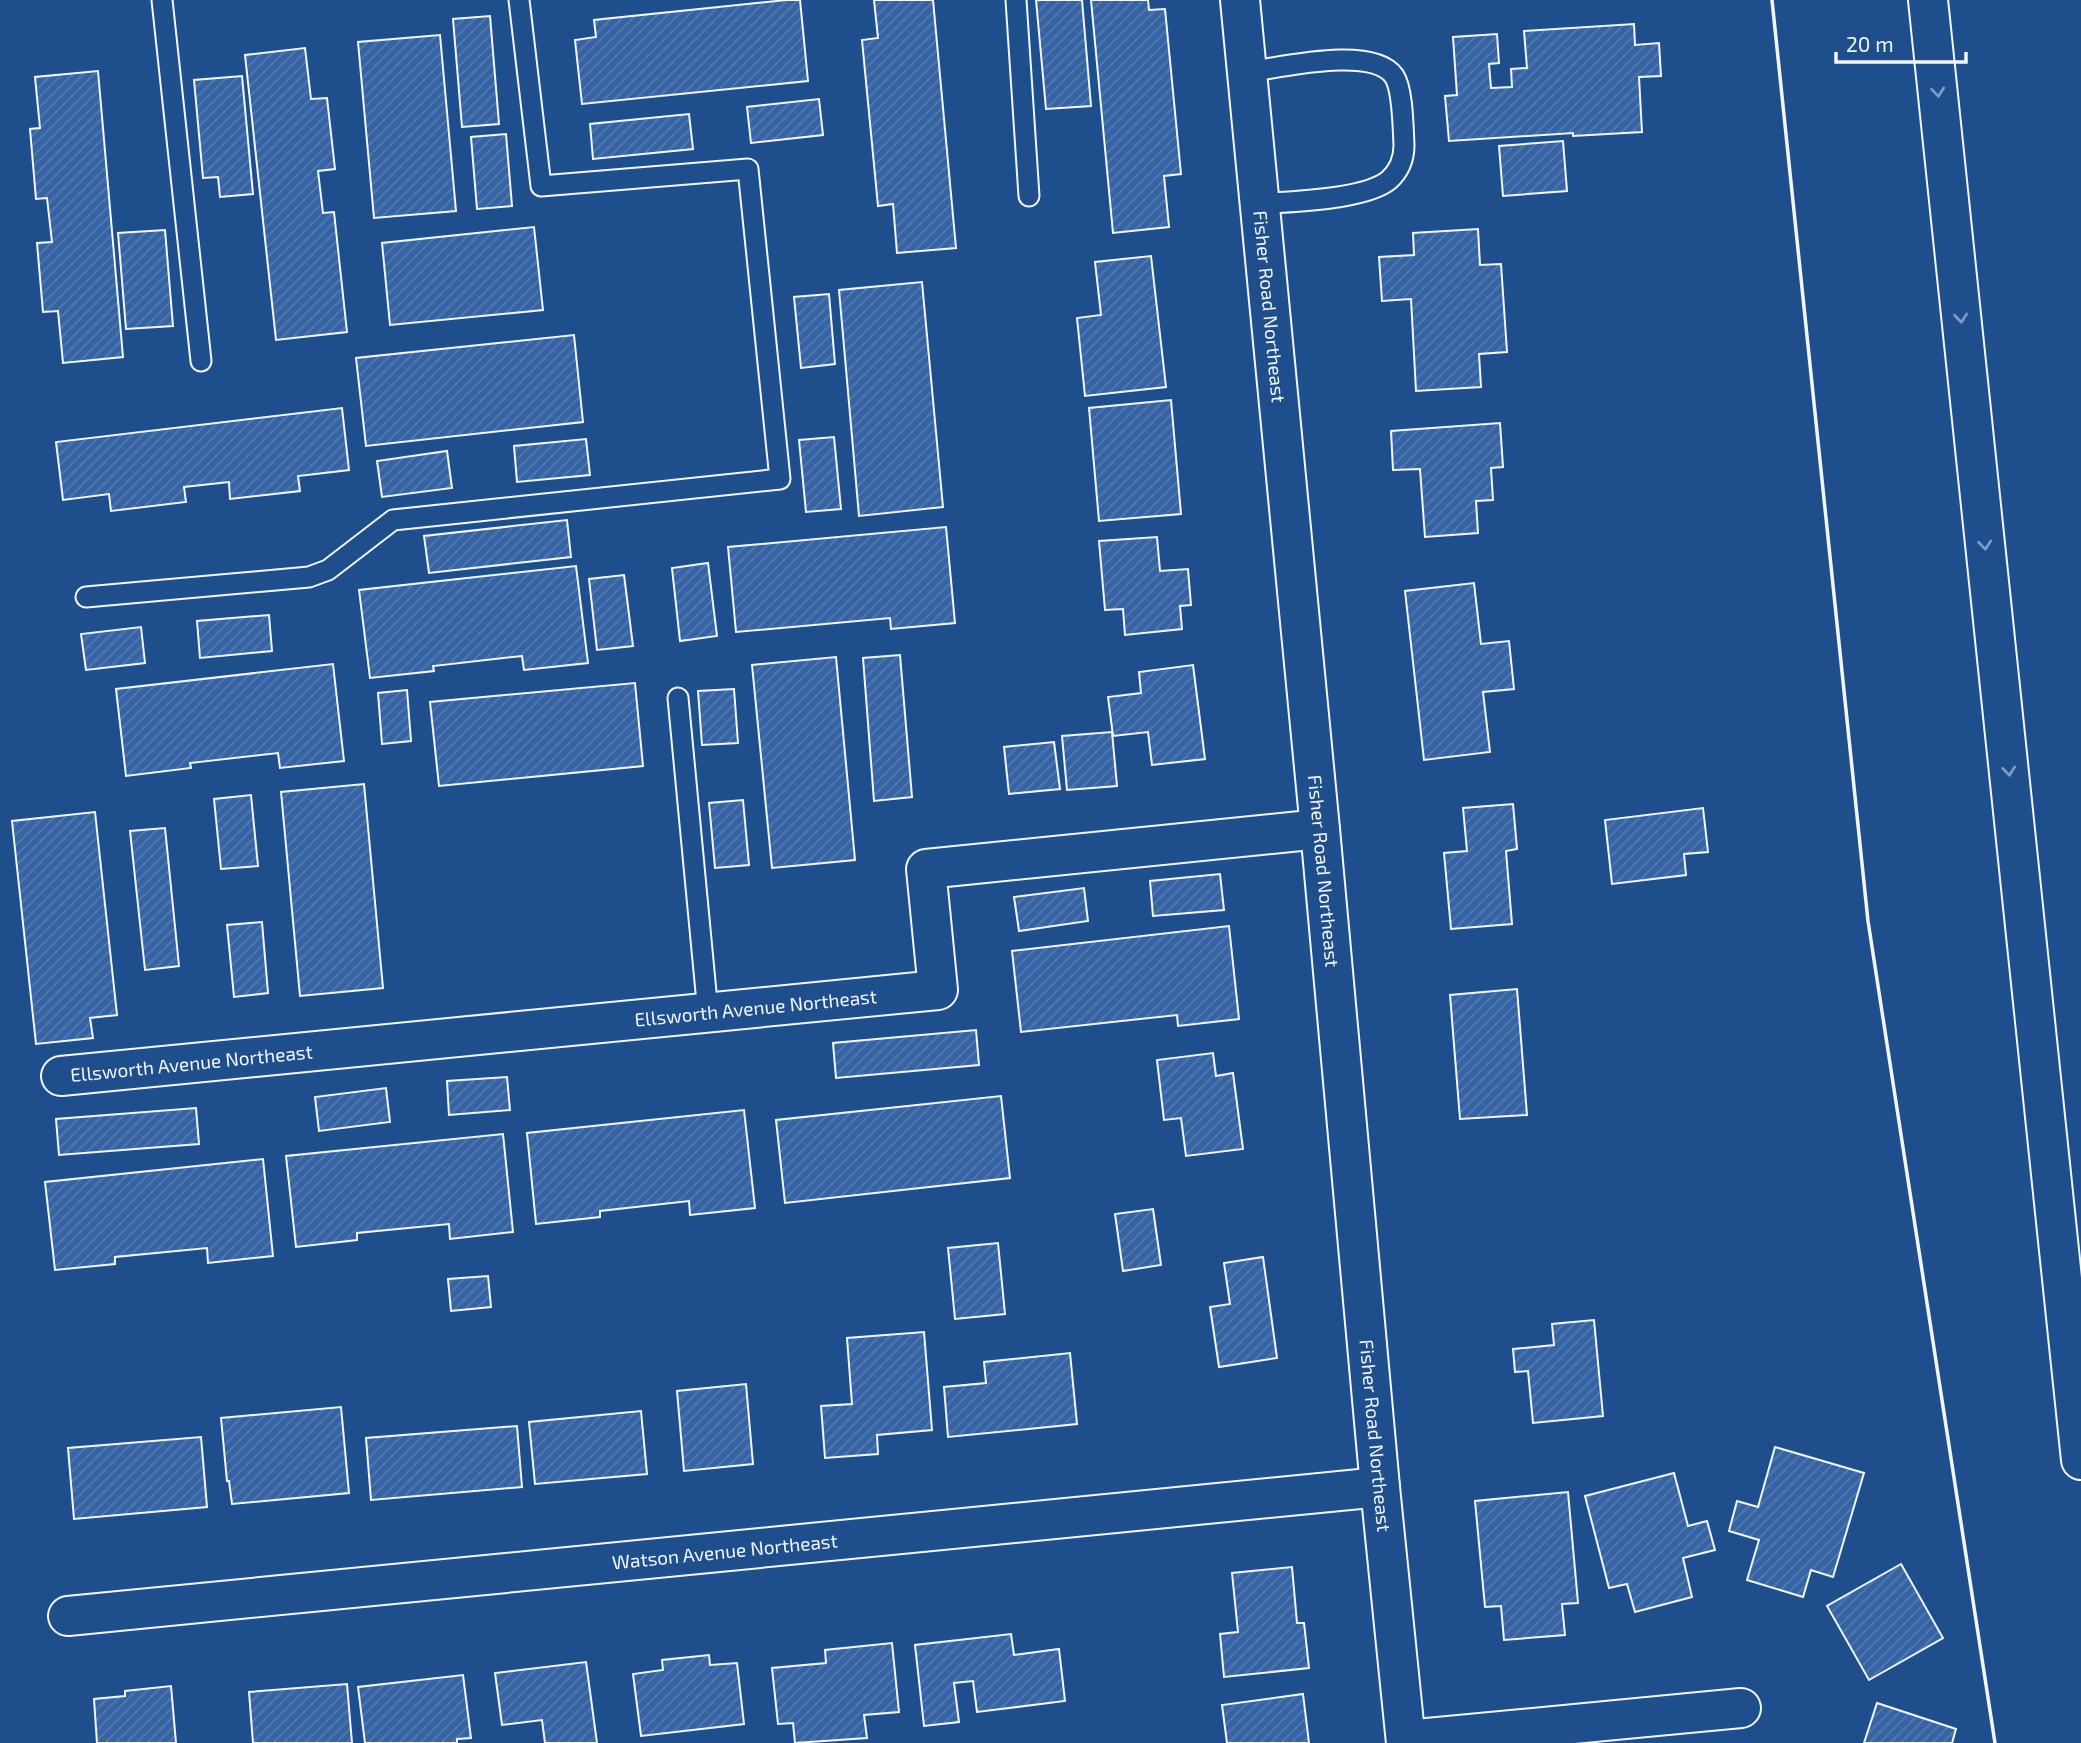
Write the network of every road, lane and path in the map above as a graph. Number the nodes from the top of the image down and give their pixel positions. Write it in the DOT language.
graph roads {
  1 [pos="162,0"];
  2 [pos="519,0"];
  3 [pos="1016,0"];
  4 [pos="1240,0"];
  5 [pos="1928,0"];
  6 [pos="1247,72"];
  7 [pos="1029,196"];
  8 [pos="1259,204"];
  9 [pos="201,360"];
  10 [pos="86,597"];
  11 [pos="678,698"];
  12 [pos="1320,829"];
  13 [pos="708,1013"];
  14 [pos="61,1076"];
  15 [pos="2081,1460"];
  16 [pos="1380,1487"];
  17 [pos="68,1616"];
  18 [pos="1741,1708"];
  19 [pos="1406,1742"];
  1 -- 9 [label="lane"];
  2 -- 10 [label="lane"];
  3 -- 7 [label="lane"];
  4 -- 6 [label="main road, Fisher Road Northeast"];
  5 -- 15 [label="main road, one-way"];
  6 -- 8 [label="main road, Fisher Road Northeast"];
  6 -- 8 [label="lane"];
  8 -- 12 [label="main road, Fisher Road Northeast"];
  11 -- 13 [label="lane"];
  12 -- 13 [label="main road, Ellsworth Avenue Northeast"];
  12 -- 16 [label="main road, Fisher Road Northeast"];
  13 -- 14 [label="main road, Ellsworth Avenue Northeast"];
  16 -- 17 [label="main road, Watson Avenue Northeast"];
  16 -- 19 [label="main road, Fisher Road Northeast"];
  18 -- 19 [label="main road"];
}
